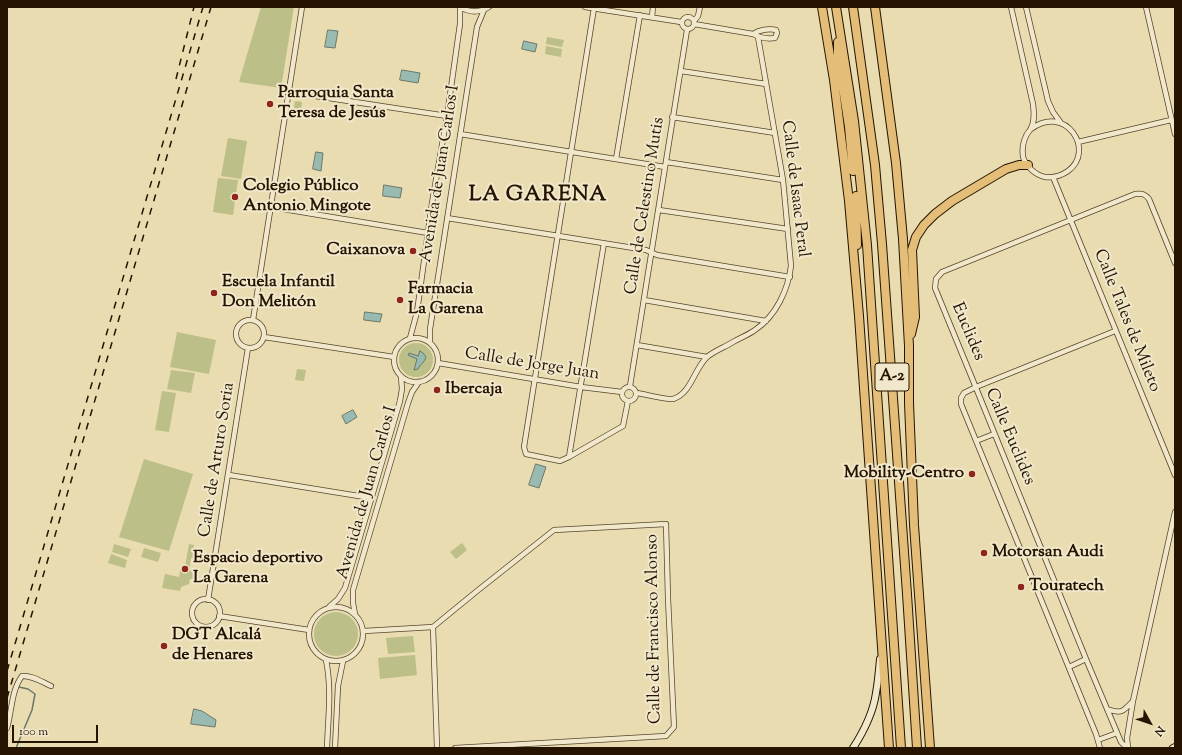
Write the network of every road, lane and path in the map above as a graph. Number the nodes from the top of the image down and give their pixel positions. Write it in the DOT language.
graph roads {
  1 [pos="302,7"];
  2 [pos="460,7"];
  3 [pos="489,7"];
  4 [pos="585,7"];
  5 [pos="654,7"];
  6 [pos="700,7"];
  7 [pos="822,7"];
  8 [pos="853,7"];
  9 [pos="875,7"];
  10 [pos="1011,7"];
  11 [pos="1026,7"];
  12 [pos="1146,7"];
  13 [pos="594,8"];
  14 [pos="606,9"];
  15 [pos="484,10"];
  16 [pos="837,10"];
  17 [pos="640,15"];
  18 [pos="652,17"];
  19 [pos="681,22"];
  20 [pos="694,22"];
  21 [pos="687,30"];
  22 [pos="681,71"];
  23 [pos="766,84"];
  24 [pos="289,92"];
  25 [pos="447,116"];
  26 [pos="672,117"];
  27 [pos="1171,120"];
  28 [pos="1061,123"];
  29 [pos="1031,129"];
  30 [pos="775,133"];
  31 [pos="460,134"];
  32 [pos="1175,134"];
  33 [pos="1078,142"];
  34 [pos="570,152"];
  35 [pos="616,159"];
  36 [pos="665,165"];
  37 [pos="1028,166"];
  38 [pos="1053,177"];
  39 [pos="783,180"];
  40 [pos="271,207"];
  41 [pos="659,210"];
  42 [pos="447,218"];
  43 [pos="1070,221"];
  44 [pos="788,229"];
  45 [pos="428,232"];
  46 [pos="558,236"];
  47 [pos="604,243"];
  48 [pos="651,253"];
  49 [pos="1175,263"];
  50 [pos="790,277"];
  51 [pos="644,300"];
  52 [pos="859,316"];
  53 [pos="253,320"];
  54 [pos="766,321"];
  55 [pos="1115,331"];
  56 [pos="264,337"];
  57 [pos="410,338"];
  58 [pos="430,342"];
  59 [pos="637,345"];
  60 [pos="909,346"];
  61 [pos="248,348"];
  62 [pos="394,356"];
  63 [pos="707,357"];
  64 [pos="438,363"];
  65 [pos="401,377"];
  66 [pos="534,379"];
  67 [pos="419,382"];
  68 [pos="630,386"];
  69 [pos="581,387"];
  70 [pos="976,387"];
  71 [pos="622,392"];
  72 [pos="637,393"];
  73 [pos="628,401"];
  74 [pos="994,434"];
  75 [pos="976,441"];
  76 [pos="570,457"];
  77 [pos="228,475"];
  78 [pos="1175,475"];
  79 [pos="371,498"];
  80 [pos="1175,512"];
  81 [pos="208,600"];
  82 [pos="329,608"];
  83 [pos="355,614"];
  84 [pos="219,616"];
  85 [pos="433,627"];
  86 [pos="309,630"];
  87 [pos="364,631"];
  88 [pos="882,652"];
  89 [pos="1086,659"];
  90 [pos="326,660"];
  91 [pos="343,661"];
  92 [pos="1069,667"];
  93 [pos="51,686"];
  94 [pos="927,697"];
  95 [pos="1133,701"];
  96 [pos="1107,708"];
  97 [pos="7,728"];
  98 [pos="1117,733"];
  99 [pos="1098,740"];
  100 [pos="327,748"];
  101 [pos="335,748"];
  102 [pos="437,748"];
  103 [pos="454,748"];
  104 [pos="853,748"];
  105 [pos="889,748"];
  106 [pos="901,748"];
  107 [pos="917,748"];
  108 [pos="930,748"];
  109 [pos="934,748"];
  110 [pos="1100,748"];
  111 [pos="1127,748"];
  1 -- 24 [label="street"];
  2 -- 15 [label="street"];
  2 -- 25 [label="street, Avenida de Juan Carlos I"];
  3 -- 15 [label="street"];
  4 -- 13 [label="street"];
  5 -- 18 [label="street"];
  6 -- 20 [label="street"];
  7 -- 52 [label="highway"];
  8 -- 107 [label="highway, A-2"];
  9 -- 60 [label="highway"];
  10 -- 29 [label="street"];
  11 -- 28 [label="street"];
  12 -- 27 [label="street"];
  13 -- 14 [label="street"];
  13 -- 34 [label="street"];
  14 -- 17 [label="street"];
  15 -- 31 [label="street, Avenida de Juan Carlos I"];
  16 -- 52 [label="highway"];
  16 -- 106 [label="highway, A-2"];
  17 -- 18 [label="street"];
  17 -- 35 [label="street"];
  18 -- 19 [label="street"];
  19 -- 20 [label="street"];
  19 -- 21 [label="street"];
  20 -- 21 [label="street"];
  20 -- 23 [label="street, Calle de Isaac Peral"];
  21 -- 22 [label="street, Calle de Celestino Mutis"];
  22 -- 23 [label="street"];
  22 -- 26 [label="street, Calle de Celestino Mutis"];
  23 -- 30 [label="street, Calle de Isaac Peral"];
  24 -- 25 [label="street"];
  24 -- 40 [label="street"];
  25 -- 45 [label="street, Avenida de Juan Carlos I"];
  26 -- 30 [label="street"];
  26 -- 36 [label="street, Calle de Celestino Mutis"];
  27 -- 32 [label="street"];
  27 -- 33 [label="street"];
  28 -- 29 [label="street"];
  28 -- 33 [label="street"];
  29 -- 37 [label="street"];
  30 -- 39 [label="street, Calle de Isaac Peral"];
  31 -- 34 [label="street"];
  31 -- 42 [label="street, Avenida de Juan Carlos I"];
  33 -- 38 [label="street"];
  34 -- 35 [label="street"];
  34 -- 46 [label="street"];
  35 -- 36 [label="street"];
  36 -- 39 [label="street"];
  36 -- 41 [label="street, Calle de Celestino Mutis"];
  37 -- 38 [label="street"];
  37 -- 60 [label="highway"];
  38 -- 43 [label="street, Calle Tales de Mileto"];
  39 -- 44 [label="street, Calle de Isaac Peral"];
  40 -- 45 [label="street"];
  40 -- 53 [label="street"];
  41 -- 44 [label="street"];
  41 -- 48 [label="street, Calle de Celestino Mutis"];
  42 -- 46 [label="street"];
  42 -- 58 [label="street, Avenida de Juan Carlos I"];
  43 -- 49 [label="street"];
  43 -- 55 [label="street, Calle Tales de Mileto"];
  43 -- 70 [label="street, Euclides"];
  44 -- 50 [label="street, Calle de Isaac Peral"];
  45 -- 57 [label="street, Avenida de Juan Carlos I"];
  46 -- 47 [label="street"];
  46 -- 66 [label="street"];
  47 -- 48 [label="street"];
  47 -- 69 [label="street"];
  48 -- 50 [label="street"];
  48 -- 51 [label="street, Calle de Celestino Mutis"];
  50 -- 54 [label="street, Calle de Isaac Peral"];
  51 -- 54 [label="street"];
  51 -- 59 [label="street, Calle de Celestino Mutis"];
  52 -- 88 [label="highway"];
  53 -- 56 [label="street"];
  53 -- 61 [label="street"];
  54 -- 63 [label="street, Calle de Isaac Peral"];
  55 -- 70 [label="street"];
  55 -- 78 [label="street, Calle Tales de Mileto"];
  56 -- 61 [label="street"];
  56 -- 62 [label="street"];
  57 -- 58 [label="street"];
  57 -- 62 [label="street"];
  58 -- 64 [label="street"];
  59 -- 63 [label="street"];
  59 -- 68 [label="street, Calle de Celestino Mutis"];
  60 -- 94 [label="highway"];
  61 -- 77 [label="street, Calle de Arturo Soria"];
  62 -- 65 [label="street"];
  63 -- 72 [label="street, Calle de Isaac Peral"];
  64 -- 66 [label="street, Calle de Jorge Juan"];
  64 -- 67 [label="street"];
  65 -- 67 [label="street"];
  65 -- 79 [label="street, Avenida de Juan Carlos I"];
  66 -- 69 [label="street, Calle de Jorge Juan"];
  66 -- 76 [label="street"];
  67 -- 83 [label="street, Avenida de Juan Carlos I"];
  68 -- 71 [label="street"];
  68 -- 72 [label="street"];
  69 -- 71 [label="street, Calle de Jorge Juan"];
  69 -- 76 [label="street"];
  70 -- 74 [label="street, Calle Euclides"];
  70 -- 75 [label="street, Calle Euclides"];
  71 -- 73 [label="street"];
  72 -- 73 [label="street"];
  73 -- 76 [label="street"];
  74 -- 75 [label="street"];
  74 -- 89 [label="street, Calle Euclides"];
  75 -- 92 [label="street, Calle Euclides"];
  77 -- 79 [label="street"];
  77 -- 81 [label="street, Calle de Arturo Soria"];
  79 -- 82 [label="street, Avenida de Juan Carlos I"];
  80 -- 95 [label="street"];
  81 -- 84 [label="street"];
  81 -- 84 [label="street"];
  82 -- 83 [label="street"];
  82 -- 86 [label="street"];
  83 -- 87 [label="street"];
  84 -- 86 [label="street"];
  85 -- 87 [label="street"];
  85 -- 102 [label="street"];
  85 -- 103 [label="street, Calle de Francisco Alonso"];
  86 -- 90 [label="street"];
  87 -- 91 [label="street"];
  88 -- 104 [label="street"];
  88 -- 105 [label="highway"];
  89 -- 92 [label="street"];
  89 -- 96 [label="street, Calle Euclides"];
  90 -- 91 [label="street"];
  90 -- 100 [label="street"];
  91 -- 101 [label="street"];
  92 -- 99 [label="street, Calle Euclides"];
  93 -- 97 [label="street"];
  94 -- 108 [label="highway"];
  94 -- 109 [label="highway"];
  95 -- 96 [label="street"];
  95 -- 111 [label="street"];
  96 -- 98 [label="street, Calle Euclides"];
  98 -- 99 [label="street"];
  98 -- 111 [label="street, Calle Euclides"];
  99 -- 110 [label="street, Calle Euclides"];
}
